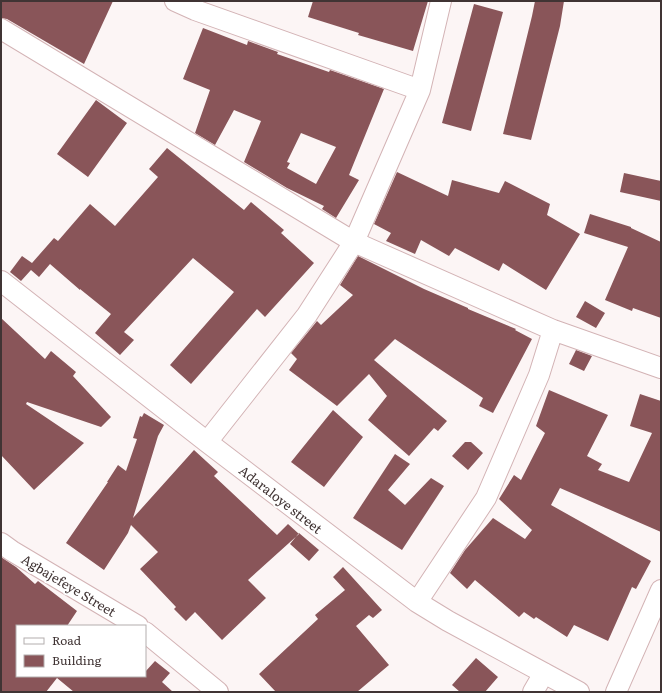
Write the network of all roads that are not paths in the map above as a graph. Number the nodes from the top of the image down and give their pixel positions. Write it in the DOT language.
graph roads {
  1 [pos="176,1"];
  2 [pos="441,1"];
  3 [pos="1,29"];
  4 [pos="420,90"];
  5 [pos="354,242"];
  6 [pos="1,280"];
  7 [pos="553,330"];
  8 [pos="661,368"];
  9 [pos="207,442"];
  10 [pos="1,543"];
  11 [pos="661,590"];
  12 [pos="417,602"];
  13 [pos="136,625"];
  14 [pos="146,633"];
  15 [pos="544,673"];
  16 [pos="218,692"];
  17 [pos="533,692"];
  18 [pos="579,692"];
  19 [pos="616,692"];
  1 -- 4 [label="street"];
  2 -- 4 [label="street"];
  3 -- 5 [label="street"];
  4 -- 5 [label="street"];
  5 -- 7 [label="street"];
  5 -- 9 [label="street"];
  6 -- 9 [label="street, Adaraloye street"];
  7 -- 8 [label="street"];
  7 -- 12 [label="street"];
  9 -- 12 [label="street, Adaraloye street"];
  10 -- 13 [label="street, Agbajefeye Street"];
  11 -- 19 [label="street"];
  12 -- 15 [label="street, Adaraloye street"];
  14 -- 16 [label="street"];
  15 -- 17 [label="street"];
  15 -- 18 [label="street, Adaraloye street"];
}
